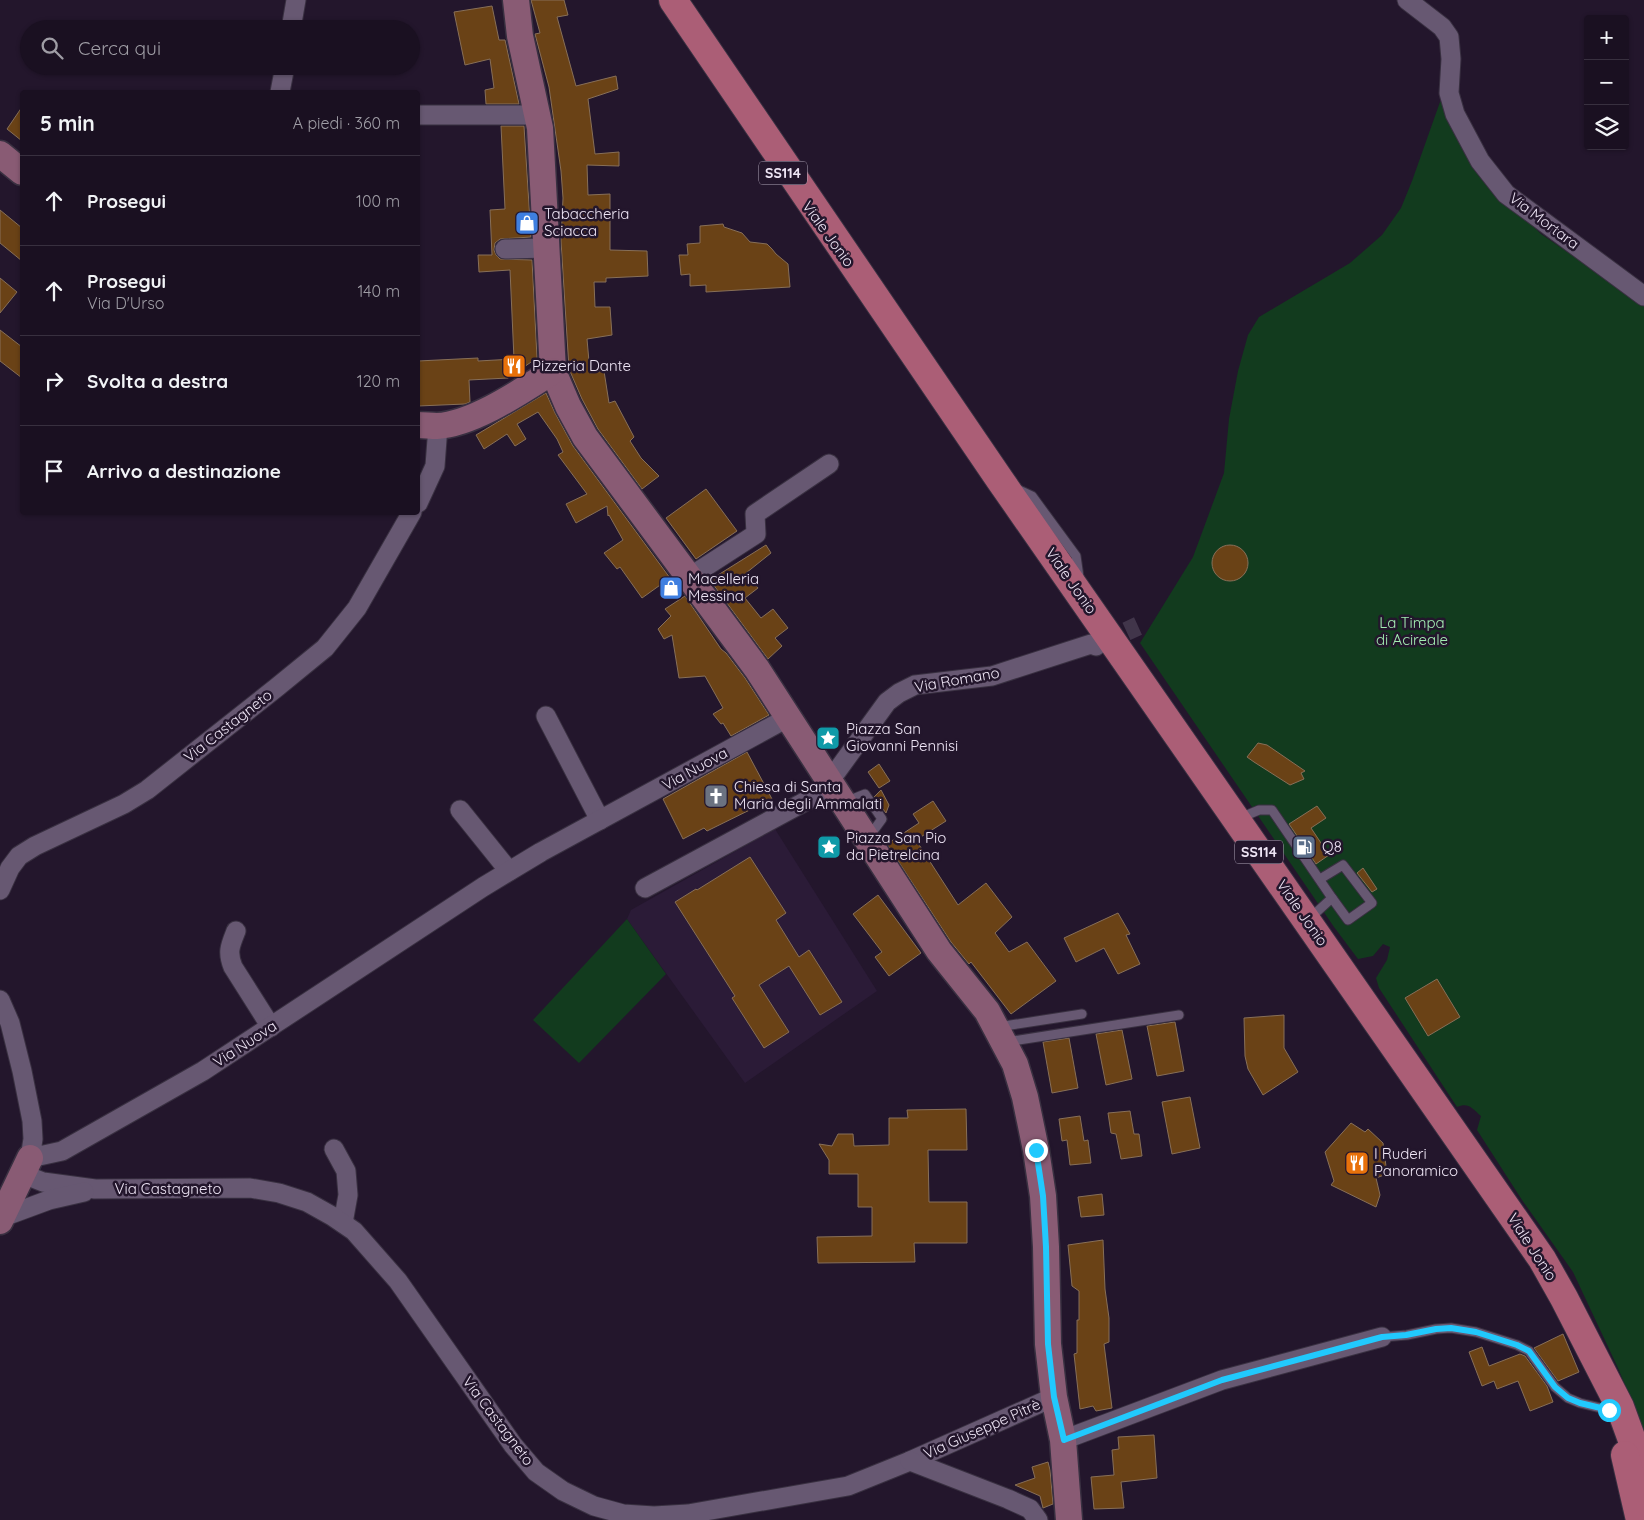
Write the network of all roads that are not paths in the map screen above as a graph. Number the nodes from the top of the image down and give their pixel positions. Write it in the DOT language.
graph roads {
  1 [pos="296,0"];
  2 [pos="508,0"];
  3 [pos="516,0"];
  4 [pos="659,0"];
  5 [pos="674,0"];
  6 [pos="1407,0"];
  7 [pos="293,20"];
  8 [pos="520,36"];
  9 [pos="283,75"];
  10 [pos="280,90"];
  11 [pos="420,115"];
  12 [pos="537,116"];
  13 [pos="0,154"];
  14 [pos="20,170"];
  15 [pos="546,248"];
  16 [pos="505,249"];
  17 [pos="1644,296"];
  18 [pos="909,345"];
  19 [pos="553,371"];
  20 [pos="428,426"];
  21 [pos="829,464"];
  22 [pos="420,499"];
  23 [pos="410,515"];
  24 [pos="688,578"];
  25 [pos="1096,646"];
  26 [pos="546,716"];
  27 [pos="789,717"];
  28 [pos="834,790"];
  29 [pos="460,810"];
  30 [pos="600,820"];
  31 [pos="1237,820"];
  32 [pos="509,871"];
  33 [pos="1320,879"];
  34 [pos="645,888"];
  35 [pos="0,890"];
  36 [pos="1332,898"];
  37 [pos="1307,921"];
  38 [pos="236,931"];
  39 [pos="0,1000"];
  40 [pos="1082,1014"];
  41 [pos="1179,1015"];
  42 [pos="271,1026"];
  43 [pos="999,1035"];
  44 [pos="334,1149"];
  45 [pos="26,1166"];
  46 [pos="95,1189"];
  47 [pos="2,1219"];
  48 [pos="343,1223"];
  49 [pos="1382,1337"];
  50 [pos="1598,1365"];
  51 [pos="1054,1397"];
  52 [pos="1609,1410"];
  53 [pos="1064,1440"];
  54 [pos="910,1462"];
  55 [pos="1644,1473"];
  56 [pos="741,1513"];
  57 [pos="1038,1520"];
  58 [pos="1068,1520"];
  59 [pos="1640,1520"];
  1 -- 7 [label="street"];
  2 -- 8 [label="street"];
  3 -- 8 [label="street"];
  4 -- 18 [label="main road, Viale Jonio / SS114"];
  5 -- 18 [label="main road, Viale Jonio / SS114"];
  6 -- 17 [label="street, Via Mortara"];
  8 -- 12 [label="street"];
  9 -- 10 [label="street"];
  11 -- 12 [label="street"];
  12 -- 15 [label="street"];
  13 -- 14 [label="street"];
  15 -- 16 [label="street"];
  15 -- 19 [label="street"];
  18 -- 31 [label="main road, Viale Jonio / SS114"];
  19 -- 20 [label="street"];
  19 -- 24 [label="street"];
  20 -- 22 [label="street"];
  21 -- 24 [label="street"];
  23 -- 35 [label="street, Via Castagneto"];
  24 -- 27 [label="street"];
  25 -- 28 [label="street, Via Romano"];
  26 -- 30 [label="street"];
  27 -- 28 [label="street"];
  27 -- 30 [label="street, Via Nuova"];
  28 -- 34 [label="street"];
  28 -- 43 [label="street"];
  29 -- 32 [label="street"];
  30 -- 32 [label="street, Via Nuova"];
  31 -- 33 [label="lane"];
  31 -- 37 [label="main road, Viale Jonio / SS114"];
  32 -- 42 [label="street, Via Nuova"];
  33 -- 36 [label="lane"];
  33 -- 36 [label="lane"];
  36 -- 37 [label="lane"];
  37 -- 50 [label="main road, Viale Jonio / SS114"];
  38 -- 42 [label="street"];
  39 -- 45 [label="street"];
  40 -- 43 [label="lane"];
  41 -- 43 [label="lane"];
  42 -- 45 [label="street, Via Nuova"];
  43 -- 51 [label="street"];
  44 -- 48 [label="street"];
  45 -- 46 [label="street"];
  45 -- 47 [label="street"];
  46 -- 47 [label="street"];
  46 -- 48 [label="street, Via Castagneto"];
  48 -- 56 [label="street, Via Castagneto"];
  49 -- 52 [label="lane"];
  49 -- 53 [label="street"];
  50 -- 52 [label="main road, Viale Jonio / SS114"];
  50 -- 55 [label="main road, Viale Jonio / SS114"];
  51 -- 53 [label="street"];
  51 -- 54 [label="street, Via Giuseppe Pitrè"];
  52 -- 59 [label="main road, Viale Jonio / SS114"];
  53 -- 58 [label="street"];
  54 -- 56 [label="street, Via Castagneto"];
  54 -- 57 [label="street"];
}
